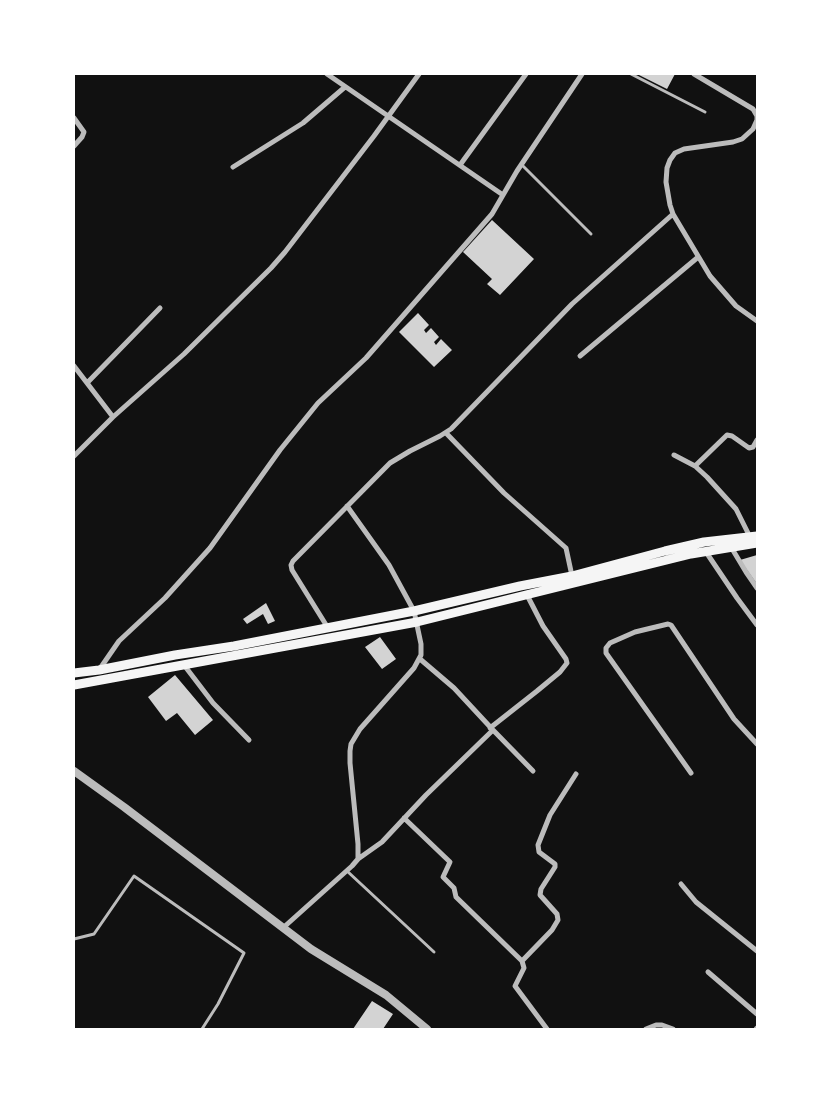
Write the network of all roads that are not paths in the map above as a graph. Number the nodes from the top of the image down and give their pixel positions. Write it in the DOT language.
graph roads {
  1 [pos="327,74"];
  2 [pos="419,74"];
  3 [pos="526,74"];
  4 [pos="582,74"];
  5 [pos="631,74"];
  6 [pos="694,74"];
  7 [pos="345,87"];
  8 [pos="705,112"];
  9 [pos="388,116"];
  10 [pos="757,116"];
  11 [pos="74,118"];
  12 [pos="74,146"];
  13 [pos="521,164"];
  14 [pos="460,165"];
  15 [pos="233,168"];
  16 [pos="504,195"];
  17 [pos="673,214"];
  18 [pos="591,234"];
  19 [pos="697,258"];
  20 [pos="160,308"];
  21 [pos="757,321"];
  22 [pos="580,356"];
  23 [pos="74,366"];
  24 [pos="87,383"];
  25 [pos="113,417"];
  26 [pos="446,433"];
  27 [pos="757,440"];
  28 [pos="674,455"];
  29 [pos="74,456"];
  30 [pos="695,466"];
  31 [pos="347,506"];
  32 [pos="753,536"];
  33 [pos="757,543"];
  34 [pos="731,547"];
  35 [pos="706,552"];
  36 [pos="572,576"];
  37 [pos="757,588"];
  38 [pos="527,595"];
  39 [pos="414,611"];
  40 [pos="418,622"];
  41 [pos="757,625"];
  42 [pos="328,628"];
  43 [pos="420,659"];
  44 [pos="184,665"];
  45 [pos="99,670"];
  46 [pos="77,673"];
  47 [pos="75,686"];
  48 [pos="491,729"];
  49 [pos="249,740"];
  50 [pos="757,744"];
  51 [pos="533,770"];
  52 [pos="74,771"];
  53 [pos="691,773"];
  54 [pos="576,774"];
  55 [pos="404,818"];
  56 [pos="358,859"];
  57 [pos="347,871"];
  58 [pos="681,884"];
  59 [pos="284,927"];
  60 [pos="74,939"];
  61 [pos="757,951"];
  62 [pos="434,952"];
  63 [pos="522,961"];
  64 [pos="708,972"];
  65 [pos="757,1014"];
  66 [pos="202,1029"];
  67 [pos="427,1029"];
  68 [pos="547,1029"];
  69 [pos="646,1029"];
  70 [pos="673,1029"];
  1 -- 7 [label="street"];
  2 -- 9 [label="street"];
  3 -- 14 [label="street"];
  4 -- 13 [label="street"];
  5 -- 8 [label="lane"];
  6 -- 10 [label="street"];
  7 -- 9 [label="street"];
  7 -- 15 [label="street"];
  9 -- 14 [label="street"];
  9 -- 25 [label="street"];
  10 -- 17 [label="street"];
  11 -- 12 [label="street"];
  13 -- 16 [label="street"];
  13 -- 18 [label="lane"];
  14 -- 16 [label="street"];
  16 -- 45 [label="street"];
  17 -- 19 [label="street"];
  17 -- 26 [label="street"];
  19 -- 21 [label="street"];
  19 -- 22 [label="street"];
  20 -- 24 [label="street"];
  23 -- 24 [label="street"];
  24 -- 25 [label="street"];
  25 -- 29 [label="street"];
  26 -- 31 [label="street"];
  26 -- 36 [label="street"];
  27 -- 30 [label="street"];
  28 -- 30 [label="street"];
  30 -- 32 [label="street"];
  31 -- 39 [label="street"];
  31 -- 42 [label="street"];
  32 -- 36 [label="main road"];
  33 -- 34 [label="main road"];
  34 -- 35 [label="main road"];
  34 -- 37 [label="street"];
  35 -- 38 [label="main road"];
  35 -- 41 [label="street"];
  36 -- 39 [label="main road"];
  38 -- 40 [label="main road"];
  38 -- 48 [label="street"];
  39 -- 40 [label="street"];
  39 -- 42 [label="main road"];
  40 -- 43 [label="street"];
  40 -- 44 [label="main road"];
  42 -- 45 [label="main road"];
  43 -- 48 [label="street"];
  43 -- 56 [label="street"];
  44 -- 47 [label="main road"];
  44 -- 49 [label="street"];
  45 -- 46 [label="main road"];
  46 -- 47 [label="street"];
  48 -- 51 [label="street"];
  48 -- 55 [label="street"];
  50 -- 53 [label="street"];
  52 -- 59 [label="street"];
  54 -- 63 [label="street"];
  55 -- 56 [label="street"];
  55 -- 63 [label="street"];
  56 -- 57 [label="street"];
  57 -- 59 [label="street"];
  57 -- 62 [label="lane"];
  58 -- 61 [label="street"];
  59 -- 67 [label="street"];
  60 -- 66 [label="lane"];
  63 -- 68 [label="street"];
  64 -- 65 [label="street"];
  69 -- 70 [label="street"];
}
